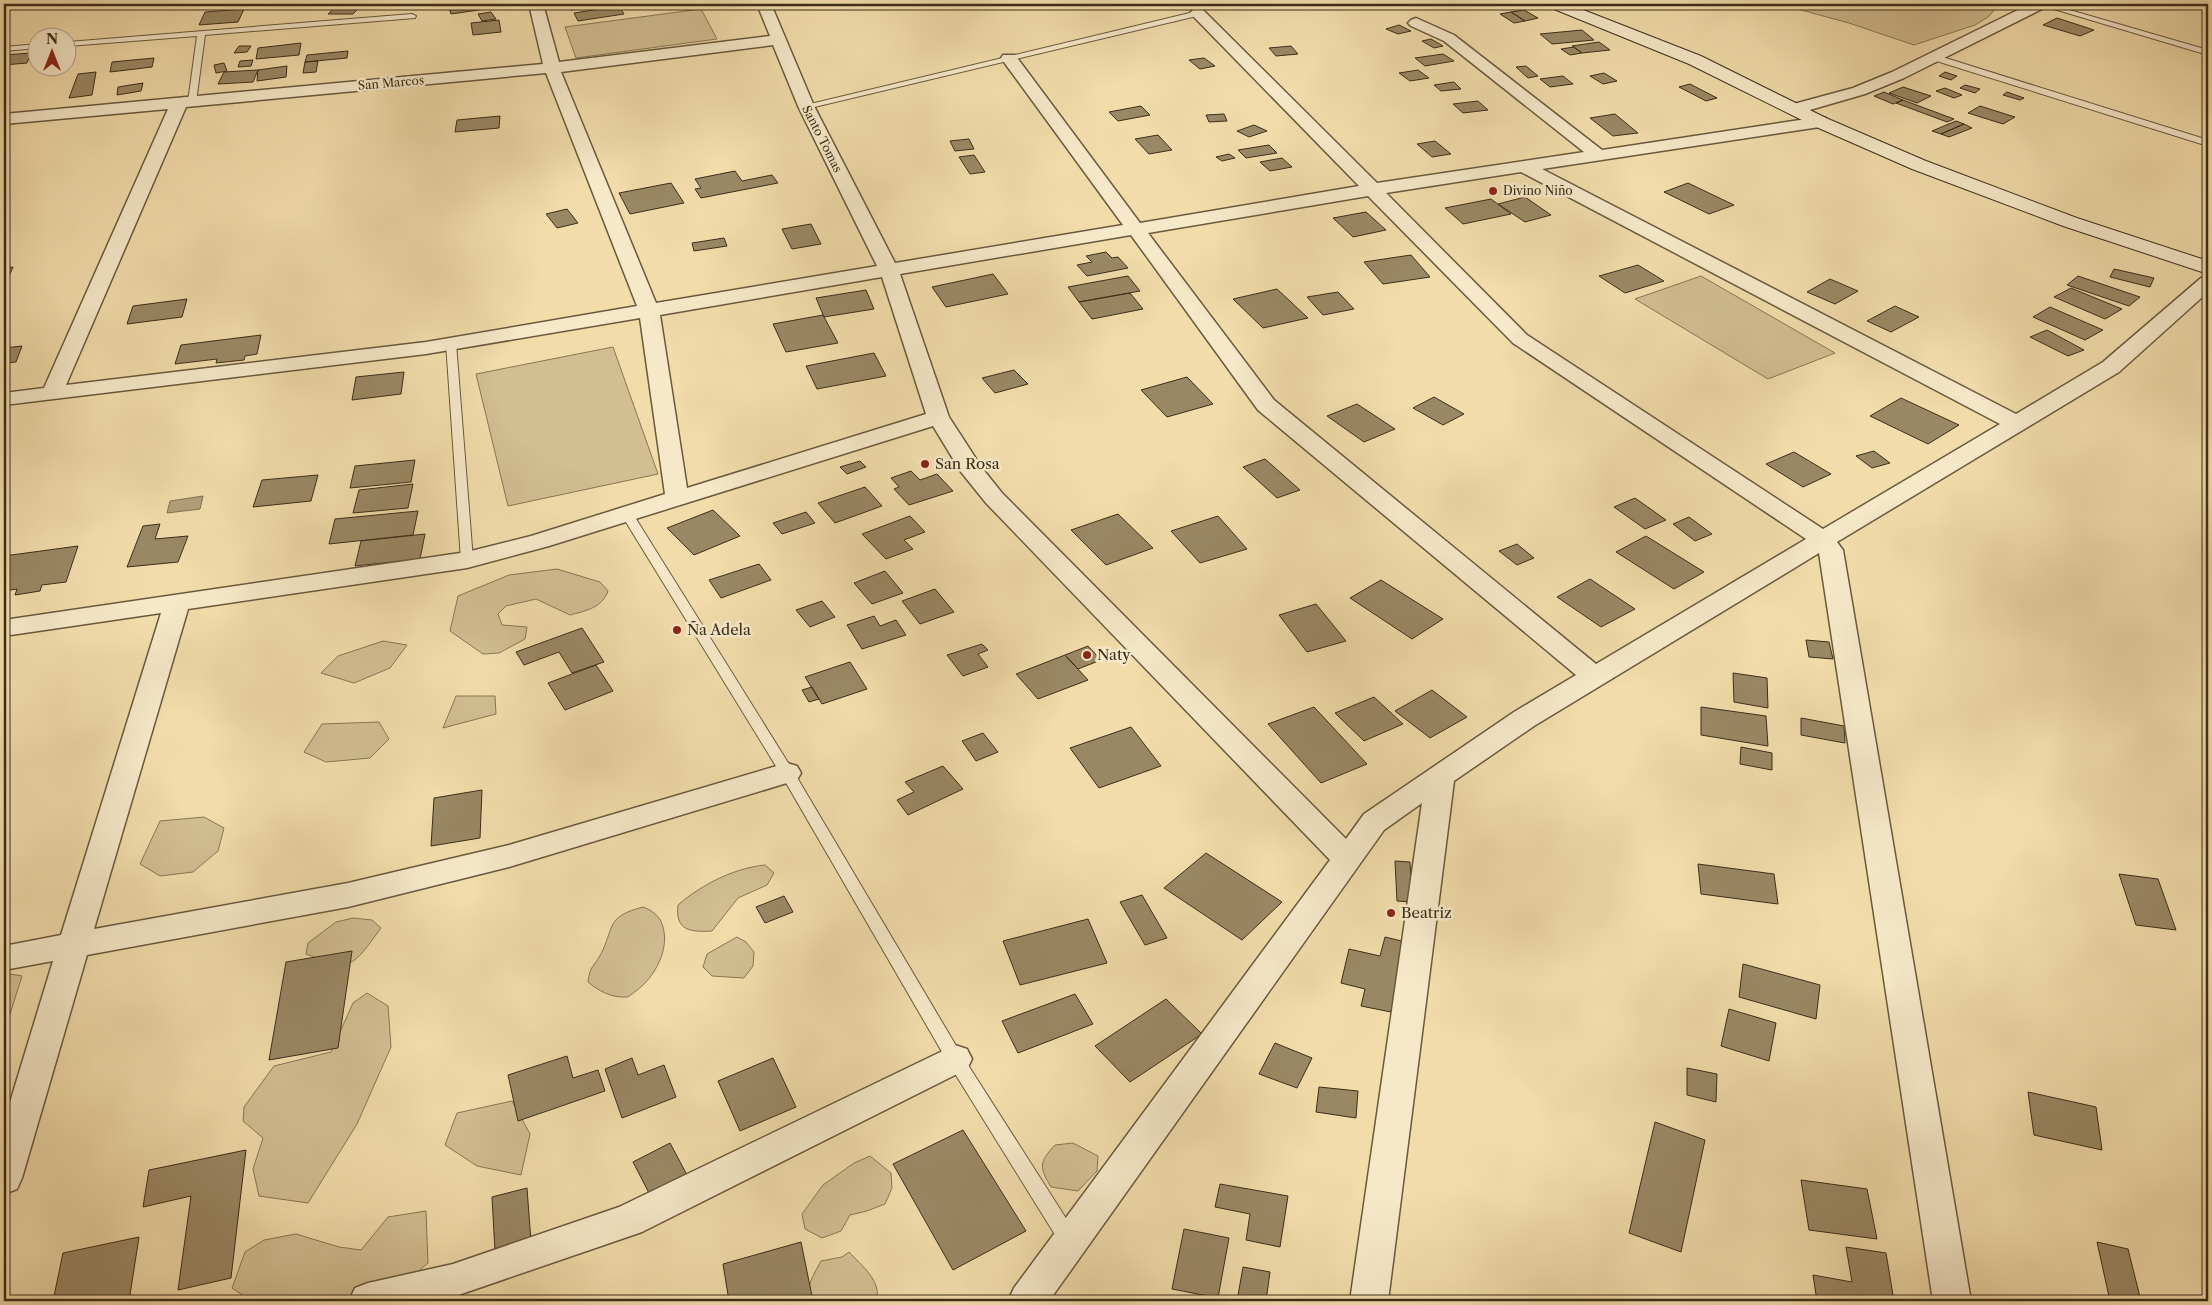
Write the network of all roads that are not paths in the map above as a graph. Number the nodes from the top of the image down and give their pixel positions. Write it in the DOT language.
graph roads {
  1 [pos="536,4"];
  2 [pos="764,4"];
  3 [pos="1555,4"];
  4 [pos="2041,4"];
  5 [pos="1198,13"];
  6 [pos="412,16"];
  7 [pos="1416,22"];
  8 [pos="201,33"];
  9 [pos="777,40"];
  10 [pos="78,43"];
  11 [pos="28,47"];
  12 [pos="4,49"];
  13 [pos="2208,53"];
  14 [pos="1933,57"];
  15 [pos="1009,58"];
  16 [pos="552,68"];
  17 [pos="185,102"];
  18 [pos="806,106"];
  19 [pos="1796,110"];
  20 [pos="4,118"];
  21 [pos="1820,122"];
  22 [pos="2208,143"];
  23 [pos="1598,155"];
  24 [pos="1524,166"];
  25 [pos="1372,189"];
  26 [pos="1137,228"];
  27 [pos="2208,268"];
  28 [pos="889,270"];
  29 [pos="2208,282"];
  30 [pos="649,310"];
  31 [pos="451,343"];
  32 [pos="52,393"];
  33 [pos="4,399"];
  34 [pos="938,417"];
  35 [pos="2016,423"];
  36 [pos="677,497"];
  37 [pos="627,514"];
  38 [pos="1822,539"];
  39 [pos="468,560"];
  40 [pos="177,603"];
  41 [pos="4,628"];
  42 [pos="1594,676"];
  43 [pos="787,773"];
  44 [pos="1440,777"];
  45 [pos="1346,858"];
  46 [pos="74,945"];
  47 [pos="4,958"];
  48 [pos="955,1059"];
  49 [pos="4,1178"];
  50 [pos="1069,1241"];
  51 [pos="368,1301"];
  52 [pos="1027,1301"];
  53 [pos="1369,1301"];
  54 [pos="1952,1301"];
  1 -- 16 [label="street"];
  2 -- 9 [label="street, Santo Tomas"];
  3 -- 19 [label="street"];
  4 -- 13 [label="lane"];
  4 -- 14 [label="street"];
  5 -- 15 [label="lane"];
  5 -- 25 [label="street"];
  6 -- 8 [label="lane"];
  7 -- 23 [label="street"];
  8 -- 10 [label="lane"];
  8 -- 17 [label="lane"];
  9 -- 16 [label="street, San Marcos"];
  9 -- 18 [label="street, Santo Tomas"];
  11 -- 12 [label="lane"];
  14 -- 19 [label="street"];
  14 -- 22 [label="lane"];
  15 -- 18 [label="lane"];
  15 -- 26 [label="street"];
  16 -- 17 [label="street, San Marcos"];
  16 -- 30 [label="street"];
  17 -- 20 [label="street, San Marcos"];
  17 -- 32 [label="street"];
  18 -- 28 [label="street, Santo Tomas"];
  19 -- 21 [label="street"];
  21 -- 23 [label="street"];
  21 -- 27 [label="street"];
  23 -- 24 [label="street"];
  24 -- 25 [label="street"];
  24 -- 35 [label="street"];
  25 -- 26 [label="street"];
  25 -- 38 [label="street"];
  26 -- 28 [label="street"];
  26 -- 42 [label="street"];
  28 -- 30 [label="street"];
  28 -- 34 [label="street, Santo Tomas"];
  29 -- 35 [label="street"];
  30 -- 31 [label="street"];
  30 -- 36 [label="street"];
  31 -- 32 [label="street"];
  31 -- 39 [label="lane"];
  32 -- 33 [label="street"];
  34 -- 36 [label="street"];
  34 -- 45 [label="street, Santo Tomas"];
  35 -- 38 [label="street"];
  36 -- 37 [label="street"];
  37 -- 39 [label="street"];
  37 -- 43 [label="lane"];
  38 -- 42 [label="street"];
  38 -- 54 [label="street"];
  39 -- 40 [label="street"];
  40 -- 41 [label="street"];
  40 -- 46 [label="street"];
  42 -- 44 [label="street"];
  43 -- 46 [label="street"];
  43 -- 48 [label="lane"];
  44 -- 45 [label="street"];
  44 -- 53 [label="street"];
  45 -- 50 [label="street"];
  46 -- 47 [label="street"];
  46 -- 49 [label="street"];
  48 -- 50 [label="lane"];
  48 -- 51 [label="street"];
  50 -- 52 [label="street"];
}
